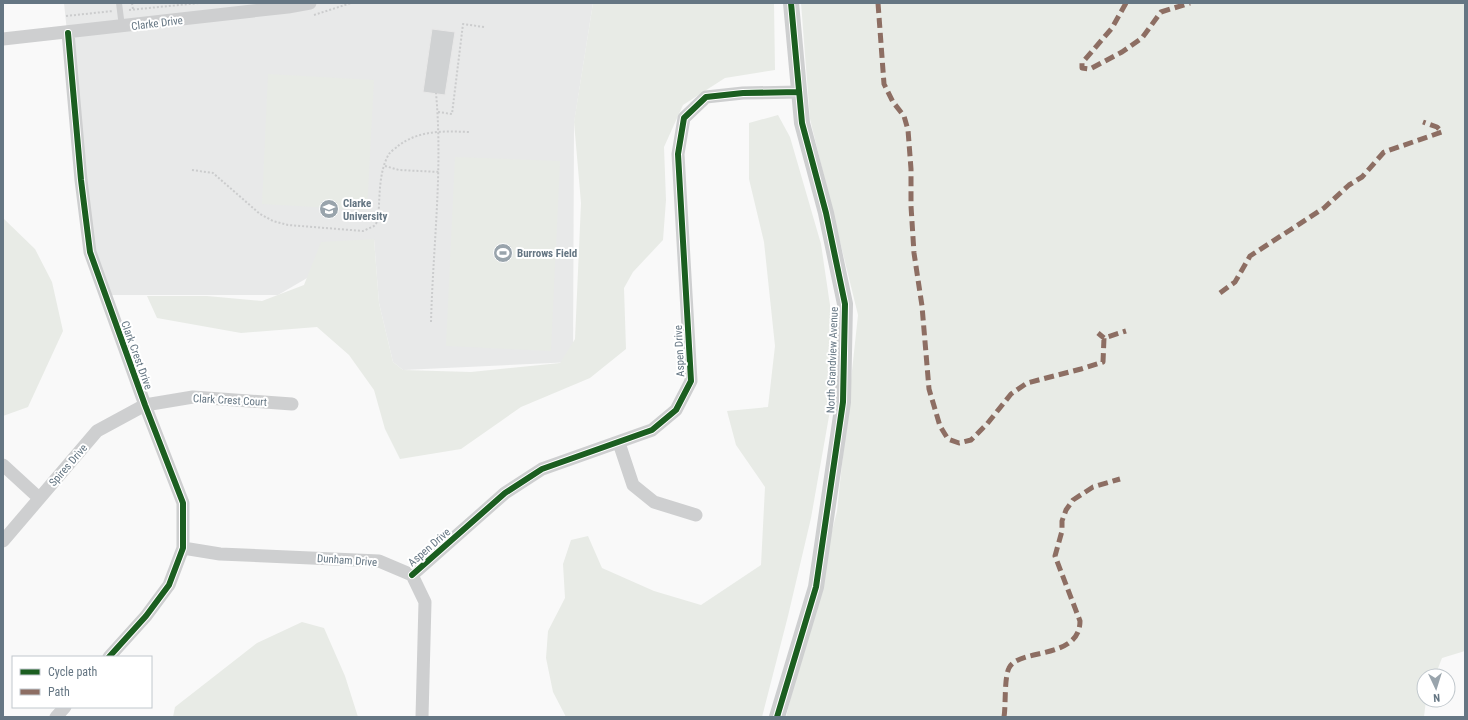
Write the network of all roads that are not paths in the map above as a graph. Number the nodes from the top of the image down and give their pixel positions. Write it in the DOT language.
graph roads {
  1 [pos="119,3"];
  2 [pos="310,3"];
  3 [pos="791,3"];
  4 [pos="122,27"];
  5 [pos="68,33"];
  6 [pos="3,39"];
  7 [pos="799,92"];
  8 [pos="292,404"];
  9 [pos="145,406"];
  10 [pos="619,443"];
  11 [pos="3,466"];
  12 [pos="39,498"];
  13 [pos="696,515"];
  14 [pos="3,541"];
  15 [pos="183,548"];
  16 [pos="412,575"];
  17 [pos="111,656"];
  18 [pos="64,708"];
  19 [pos="56,717"];
  20 [pos="422,717"];
  21 [pos="777,717"];
  1 -- 4 [label="lane"];
  2 -- 4 [label="street, Clarke Drive"];
  3 -- 7 [label="street, North Grandview Avenue"];
  4 -- 5 [label="street, Clarke Drive"];
  5 -- 6 [label="street, Clarke Drive"];
  5 -- 9 [label="street, Clark Crest Drive"];
  7 -- 10 [label="street, Aspen Drive"];
  7 -- 21 [label="street, North Grandview Avenue"];
  8 -- 9 [label="street, Clark Crest Court"];
  9 -- 12 [label="street, Spires Drive"];
  9 -- 15 [label="street, Clark Crest Drive"];
  10 -- 13 [label="street"];
  10 -- 16 [label="street, Aspen Drive"];
  11 -- 12 [label="street"];
  12 -- 14 [label="street, Spires Drive"];
  15 -- 16 [label="street, Dunham Drive"];
  15 -- 17 [label="street, Clark Crest Drive"];
  16 -- 20 [label="street"];
  18 -- 19 [label="street"];
}
